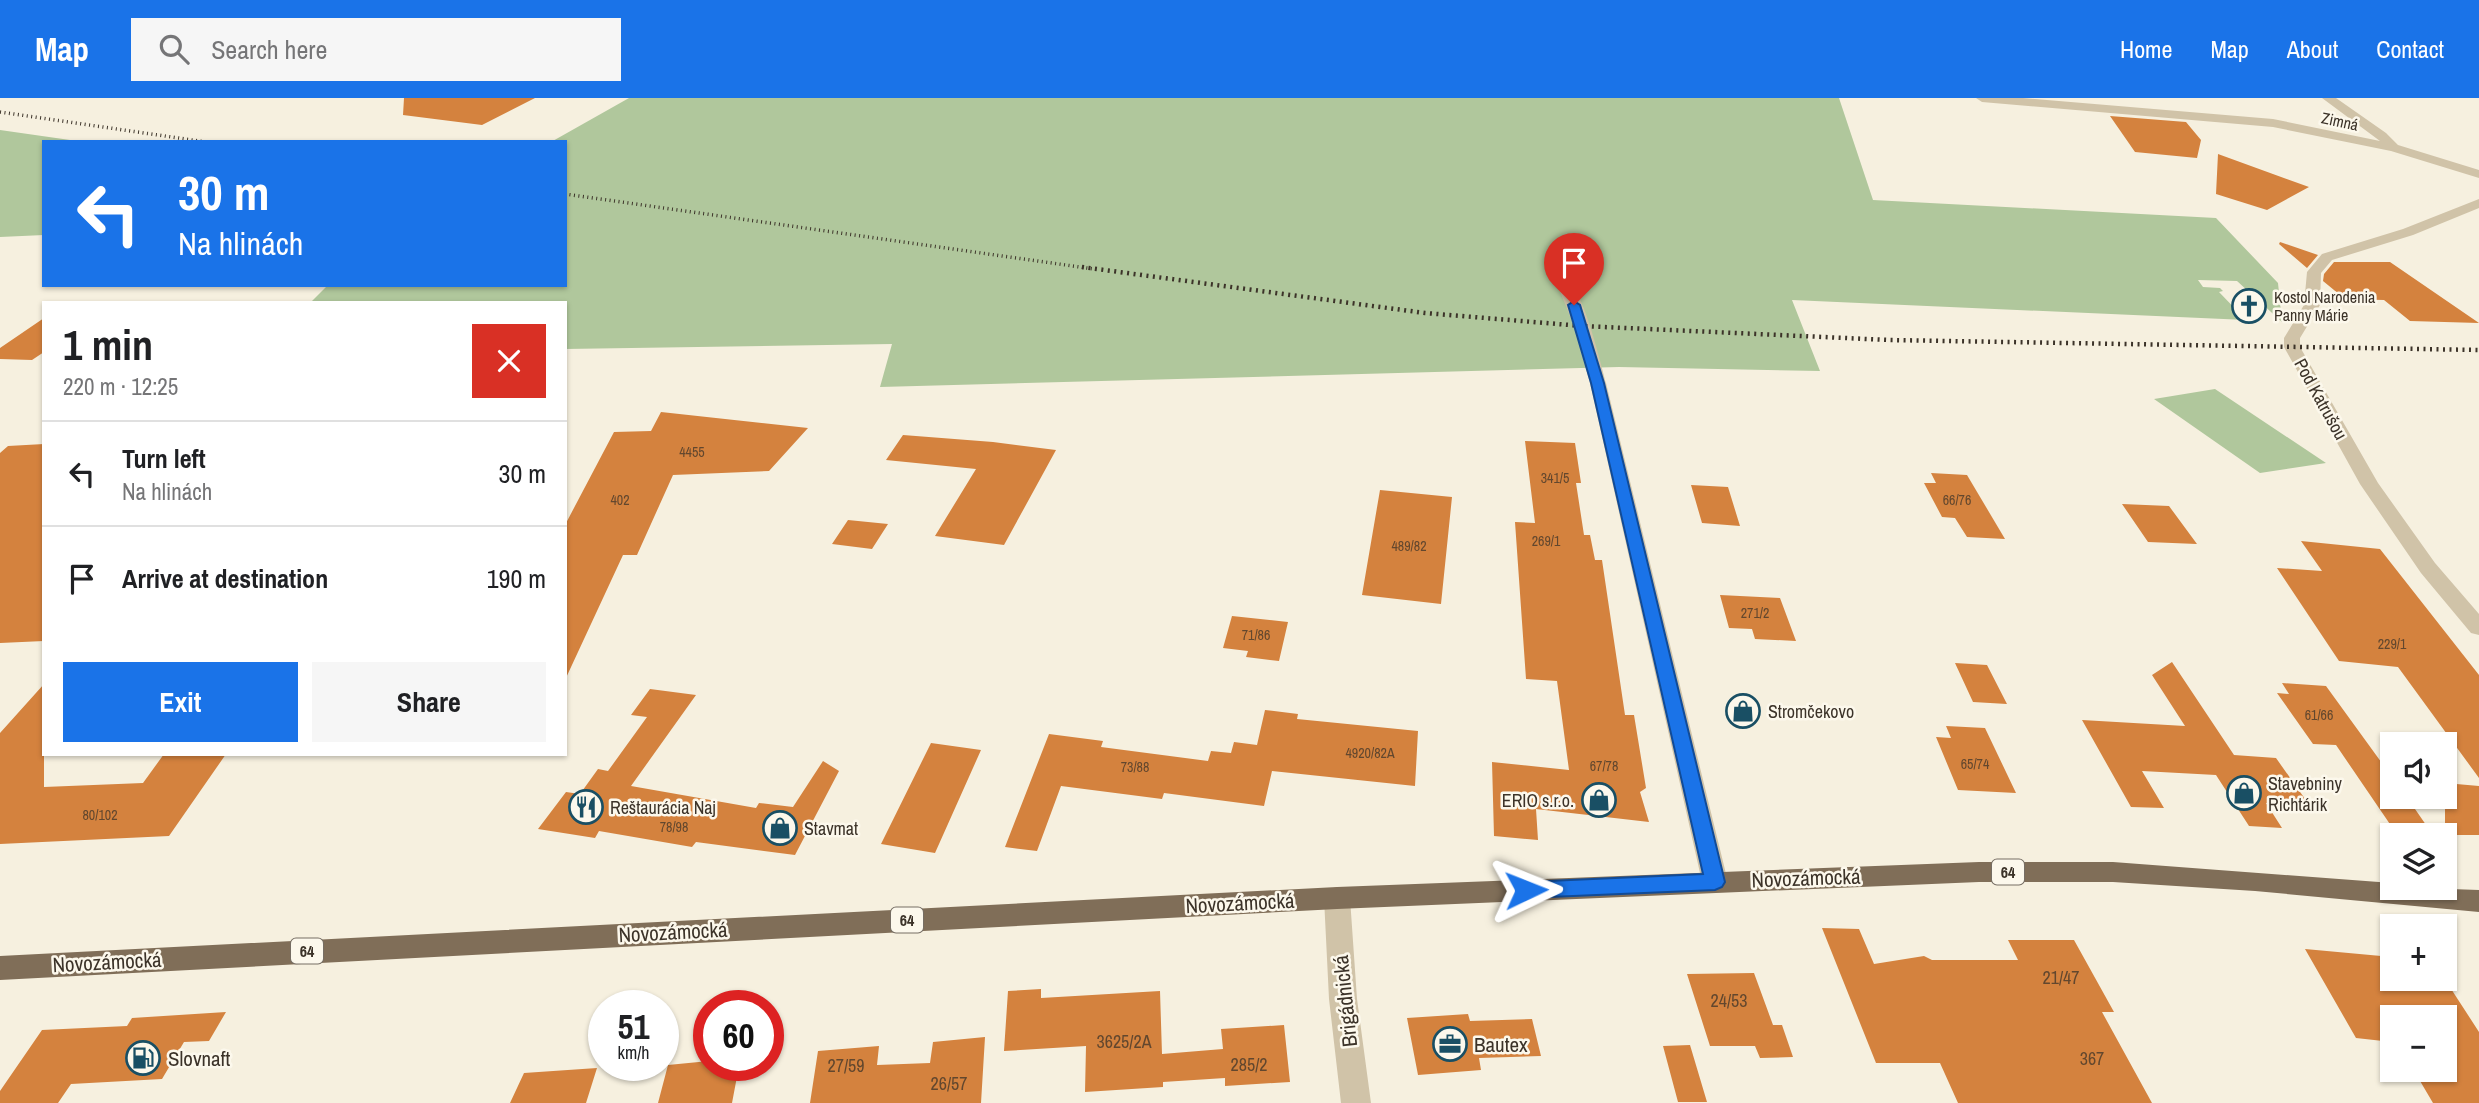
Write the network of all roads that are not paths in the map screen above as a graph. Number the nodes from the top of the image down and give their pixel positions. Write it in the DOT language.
graph roads {
  1 [pos="1982,98"];
  2 [pos="2120,98"];
  3 [pos="2328,98"];
  4 [pos="2131,111"];
  5 [pos="2394,148"];
  6 [pos="2479,174"];
  7 [pos="2479,203"];
  8 [pos="1566,284"];
  9 [pos="2479,628"];
  10 [pos="1715,882"];
  11 [pos="1337,898"];
  12 [pos="2479,901"];
  13 [pos="0,968"];
  14 [pos="1356,1103"];
  1 -- 4 [label="street, Zimná"];
  2 -- 4 [label="street"];
  3 -- 5 [label="street"];
  4 -- 5 [label="street, Zimná"];
  5 -- 6 [label="street, Zimná"];
  7 -- 9 [label="street, Pod Katrušou"];
  8 -- 10 [label="street"];
  10 -- 11 [label="main road, Novozámocká / 64"];
  10 -- 12 [label="main road, Novozámocká / 64"];
  11 -- 13 [label="main road, Novozámocká / 64"];
  11 -- 14 [label="street, Brigádnická"];
}
